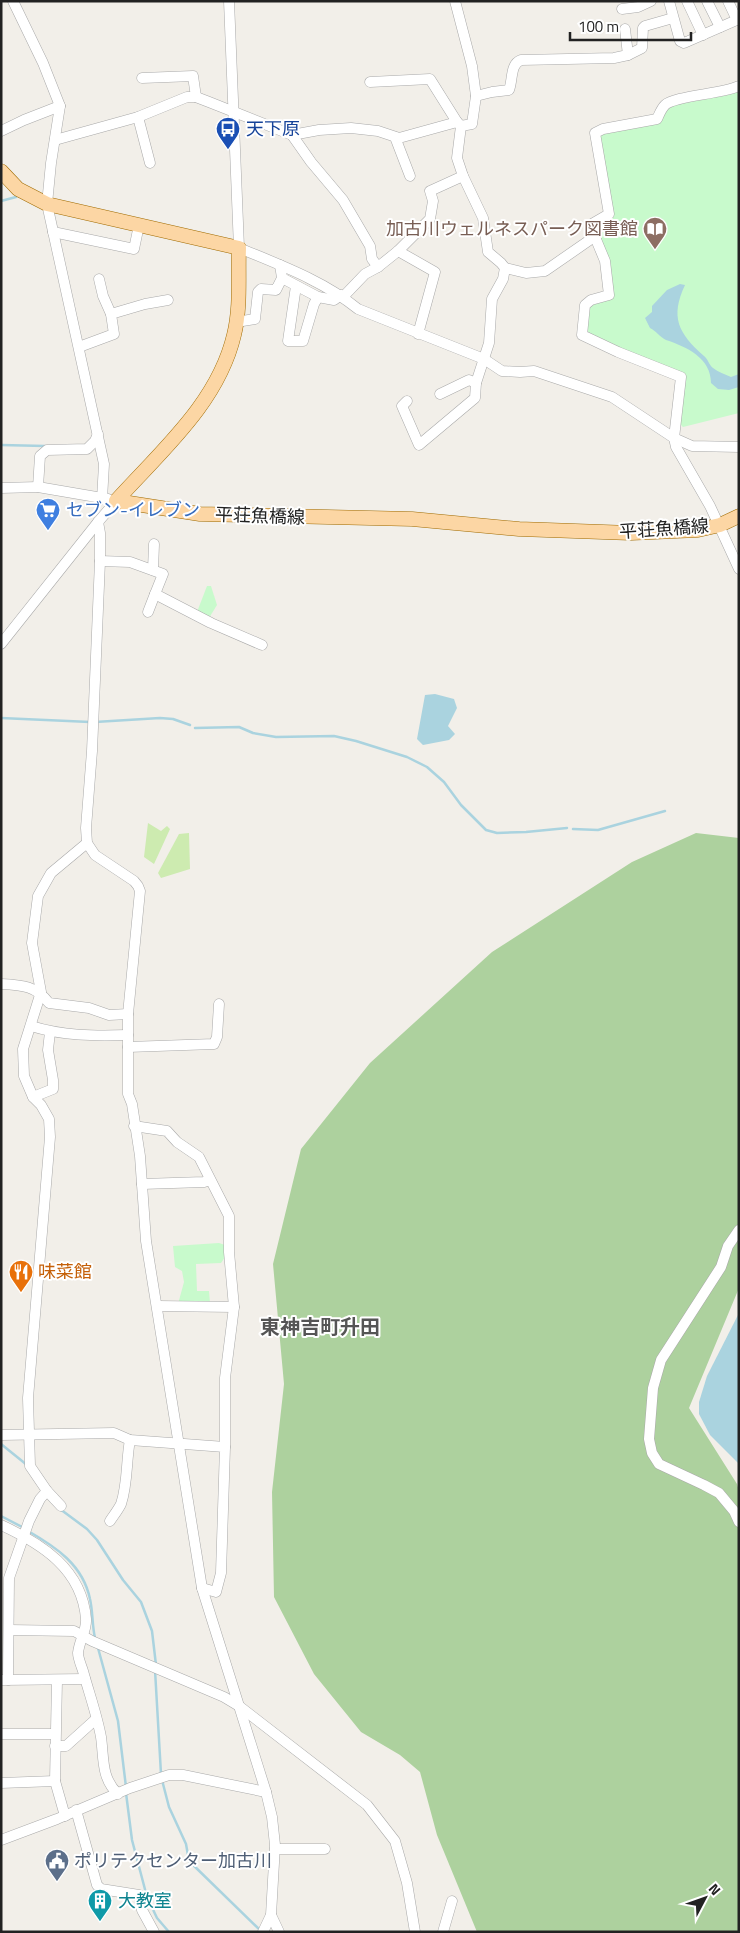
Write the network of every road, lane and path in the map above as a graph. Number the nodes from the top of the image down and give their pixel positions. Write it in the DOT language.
graph roads {
  1 [pos="14,1"];
  2 [pos="229,1"];
  3 [pos="456,1"];
  4 [pos="651,1"];
  5 [pos="669,1"];
  6 [pos="687,1"];
  7 [pos="708,1"];
  8 [pos="728,1"];
  9 [pos="622,9"];
  10 [pos="673,18"];
  11 [pos="738,20"];
  12 [pos="720,27"];
  13 [pos="625,29"];
  14 [pos="702,35"];
  15 [pos="628,55"];
  16 [pos="142,78"];
  17 [pos="370,82"];
  18 [pos="739,86"];
  19 [pos="476,96"];
  20 [pos="196,97"];
  21 [pos="60,106"];
  22 [pos="235,113"];
  23 [pos="138,117"];
  24 [pos="459,124"];
  25 [pos="1,131"];
  26 [pos="292,135"];
  27 [pos="395,137"];
  28 [pos="55,140"];
  29 [pos="150,163"];
  30 [pos="1,171"];
  31 [pos="410,176"];
  32 [pos="463,176"];
  33 [pos="47,204"];
  34 [pos="139,225"];
  35 [pos="53,232"];
  36 [pos="594,237"];
  37 [pos="239,248"];
  38 [pos="398,251"];
  39 [pos="280,265"];
  40 [pos="378,267"];
  41 [pos="505,268"];
  42 [pos="282,278"];
  43 [pos="99,279"];
  44 [pos="296,286"];
  45 [pos="342,296"];
  46 [pos="318,297"];
  47 [pos="168,300"];
  48 [pos="111,314"];
  49 [pos="236,322"];
  50 [pos="418,334"];
  51 [pos="79,347"];
  52 [pos="484,359"];
  53 [pos="476,383"];
  54 [pos="440,394"];
  55 [pos="407,401"];
  56 [pos="98,434"];
  57 [pos="674,438"];
  58 [pos="739,446"];
  59 [pos="38,487"];
  60 [pos="1,488"];
  61 [pos="102,498"];
  62 [pos="116,501"];
  63 [pos="739,516"];
  64 [pos="98,522"];
  65 [pos="720,525"];
  66 [pos="154,544"];
  67 [pos="100,561"];
  68 [pos="739,569"];
  69 [pos="153,570"];
  70 [pos="155,594"];
  71 [pos="148,612"];
  72 [pos="1,644"];
  73 [pos="255,645"];
  74 [pos="86,843"];
  75 [pos="1,984"];
  76 [pos="41,992"];
  77 [pos="219,1004"];
  78 [pos="128,1014"];
  79 [pos="31,1026"];
  80 [pos="50,1032"];
  81 [pos="128,1035"];
  82 [pos="128,1047"];
  83 [pos="34,1097"];
  84 [pos="134,1126"];
  85 [pos="210,1180"];
  86 [pos="142,1184"];
  87 [pos="739,1230"];
  88 [pos="158,1306"];
  89 [pos="234,1307"];
  90 [pos="30,1433"];
  91 [pos="1,1435"];
  92 [pos="130,1440"];
  93 [pos="178,1443"];
  94 [pos="225,1446"];
  95 [pos="44,1494"];
  96 [pos="61,1506"];
  97 [pos="110,1521"];
  98 [pos="739,1522"];
  99 [pos="1,1525"];
  100 [pos="25,1537"];
  101 [pos="5,1577"];
  102 [pos="202,1588"];
  103 [pos="9,1630"];
  104 [pos="83,1635"];
  105 [pos="85,1679"];
  106 [pos="4,1680"];
  107 [pos="57,1680"];
  108 [pos="239,1706"];
  109 [pos="96,1719"];
  110 [pos="1,1734"];
  111 [pos="55,1734"];
  112 [pos="55,1746"];
  113 [pos="55,1781"];
  114 [pos="1,1783"];
  115 [pos="266,1792"];
  116 [pos="118,1794"];
  117 [pos="76,1810"];
  118 [pos="65,1816"];
  119 [pos="1,1840"];
  120 [pos="275,1849"];
  121 [pos="325,1849"];
  122 [pos="452,1901"];
  123 [pos="271,1914"];
  124 [pos="264,1930"];
  125 [pos="154,1932"];
  126 [pos="280,1932"];
  127 [pos="415,1932"];
  128 [pos="443,1932"];
  1 -- 21 [label="street"];
  2 -- 22 [label="street"];
  3 -- 19 [label="street"];
  4 -- 9 [label="street"];
  5 -- 10 [label="street"];
  6 -- 14 [label="street"];
  7 -- 12 [label="street"];
  8 -- 11 [label="street"];
  10 -- 14 [label="street"];
  10 -- 15 [label="street"];
  11 -- 12 [label="street"];
  12 -- 14 [label="street"];
  13 -- 15 [label="street"];
  15 -- 19 [label="street"];
  16 -- 20 [label="street"];
  17 -- 24 [label="street"];
  18 -- 36 [label="street"];
  19 -- 24 [label="street"];
  20 -- 22 [label="street"];
  20 -- 23 [label="street"];
  21 -- 25 [label="street"];
  21 -- 28 [label="street"];
  22 -- 26 [label="street"];
  22 -- 37 [label="street"];
  23 -- 28 [label="street"];
  23 -- 29 [label="street"];
  24 -- 27 [label="street"];
  24 -- 32 [label="street"];
  26 -- 27 [label="street"];
  26 -- 40 [label="street"];
  27 -- 31 [label="street"];
  28 -- 33 [label="street"];
  30 -- 33 [label="main road"];
  32 -- 38 [label="street"];
  32 -- 41 [label="street"];
  33 -- 34 [label="main road"];
  33 -- 35 [label="street"];
  34 -- 35 [label="street"];
  34 -- 37 [label="main road"];
  35 -- 51 [label="street"];
  36 -- 41 [label="street"];
  36 -- 57 [label="street"];
  37 -- 39 [label="street"];
  37 -- 49 [label="main road"];
  38 -- 40 [label="street"];
  38 -- 50 [label="street"];
  39 -- 42 [label="street"];
  39 -- 45 [label="street"];
  40 -- 45 [label="street"];
  41 -- 52 [label="street"];
  42 -- 44 [label="street"];
  42 -- 49 [label="street"];
  43 -- 48 [label="street"];
  44 -- 46 [label="street"];
  44 -- 46 [label="street"];
  45 -- 46 [label="street"];
  45 -- 50 [label="street"];
  47 -- 48 [label="street"];
  48 -- 51 [label="street"];
  49 -- 62 [label="main road"];
  50 -- 52 [label="street"];
  51 -- 56 [label="street"];
  52 -- 53 [label="street"];
  52 -- 57 [label="street"];
  53 -- 54 [label="street"];
  53 -- 55 [label="street"];
  56 -- 59 [label="street"];
  56 -- 61 [label="street"];
  57 -- 58 [label="street"];
  57 -- 65 [label="street"];
  59 -- 60 [label="street"];
  59 -- 61 [label="street"];
  61 -- 62 [label="street"];
  62 -- 64 [label="street"];
  62 -- 65 [label="main road, 平荘魚橋線"];
  63 -- 65 [label="main road, 平荘魚橋線"];
  64 -- 67 [label="street"];
  64 -- 72 [label="street"];
  65 -- 68 [label="street"];
  66 -- 69 [label="street"];
  67 -- 69 [label="street"];
  67 -- 74 [label="street"];
  69 -- 70 [label="street"];
  70 -- 71 [label="street"];
  70 -- 73 [label="street"];
  74 -- 76 [label="street"];
  74 -- 78 [label="street"];
  75 -- 76 [label="street"];
  76 -- 78 [label="street"];
  76 -- 79 [label="street"];
  77 -- 82 [label="street"];
  78 -- 81 [label="street"];
  79 -- 80 [label="street"];
  79 -- 83 [label="street"];
  80 -- 81 [label="street"];
  80 -- 83 [label="street"];
  81 -- 82 [label="street"];
  82 -- 84 [label="street"];
  83 -- 90 [label="street"];
  84 -- 85 [label="street"];
  84 -- 86 [label="street"];
  85 -- 86 [label="street"];
  85 -- 89 [label="street"];
  86 -- 88 [label="street"];
  87 -- 98 [label="street"];
  88 -- 89 [label="street"];
  88 -- 93 [label="street"];
  89 -- 94 [label="street"];
  90 -- 91 [label="street"];
  90 -- 92 [label="street"];
  90 -- 95 [label="street"];
  92 -- 93 [label="street"];
  92 -- 97 [label="street"];
  93 -- 94 [label="street"];
  93 -- 102 [label="street"];
  94 -- 102 [label="street"];
  95 -- 96 [label="street"];
  95 -- 100 [label="street"];
  99 -- 100 [label="street"];
  100 -- 101 [label="street"];
  100 -- 104 [label="street"];
  101 -- 103 [label="street"];
  102 -- 108 [label="street"];
  103 -- 104 [label="street"];
  103 -- 106 [label="street"];
  104 -- 105 [label="street"];
  104 -- 108 [label="street"];
  105 -- 107 [label="street"];
  105 -- 109 [label="street"];
  106 -- 107 [label="street"];
  107 -- 111 [label="street"];
  108 -- 115 [label="street"];
  108 -- 127 [label="street"];
  109 -- 112 [label="street"];
  109 -- 116 [label="street"];
  110 -- 111 [label="street"];
  111 -- 112 [label="street"];
  112 -- 113 [label="street"];
  113 -- 114 [label="street"];
  113 -- 118 [label="street"];
  115 -- 116 [label="street"];
  115 -- 120 [label="street"];
  116 -- 117 [label="street"];
  117 -- 118 [label="street"];
  117 -- 125 [label="street"];
  118 -- 119 [label="street"];
  120 -- 121 [label="street"];
  120 -- 123 [label="street"];
  122 -- 128 [label="street"];
  123 -- 124 [label="street"];
  123 -- 126 [label="street"];
}
